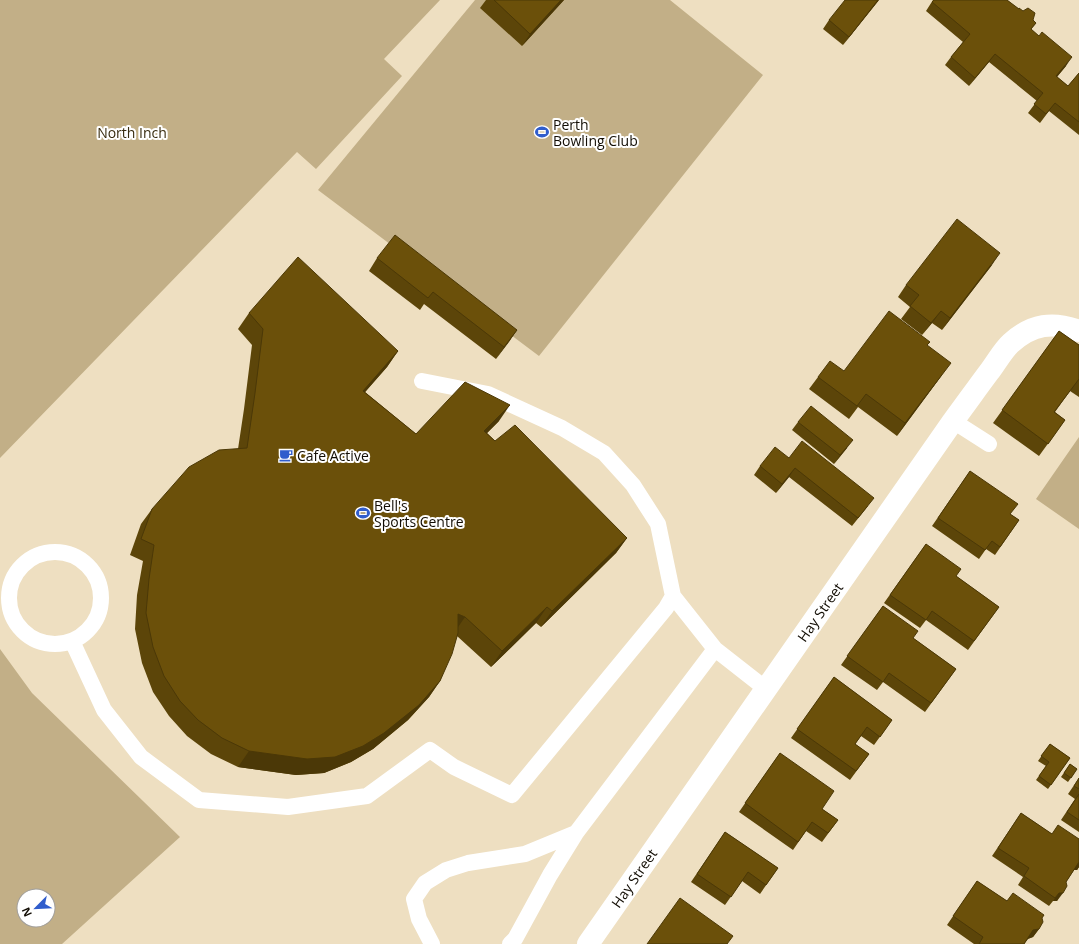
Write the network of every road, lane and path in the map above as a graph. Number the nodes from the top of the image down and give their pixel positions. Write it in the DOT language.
graph roads {
  1 [pos="1079,331"];
  2 [pos="422,381"];
  3 [pos="953,421"];
  4 [pos="989,444"];
  5 [pos="673,596"];
  6 [pos="72,641"];
  7 [pos="715,649"];
  8 [pos="766,689"];
  9 [pos="576,833"];
  10 [pos="432,944"];
  11 [pos="510,944"];
  12 [pos="588,944"];
  1 -- 3 [label="street, Hay Street"];
  2 -- 5 [label="lane"];
  3 -- 4 [label="lane"];
  3 -- 8 [label="street, Hay Street"];
  5 -- 6 [label="lane"];
  5 -- 7 [label="lane"];
  6 -- 6 [label="lane"];
  7 -- 8 [label="lane"];
  7 -- 9 [label="lane"];
  8 -- 12 [label="street, Hay Street"];
  9 -- 10 [label="lane"];
  9 -- 11 [label="lane"];
}
